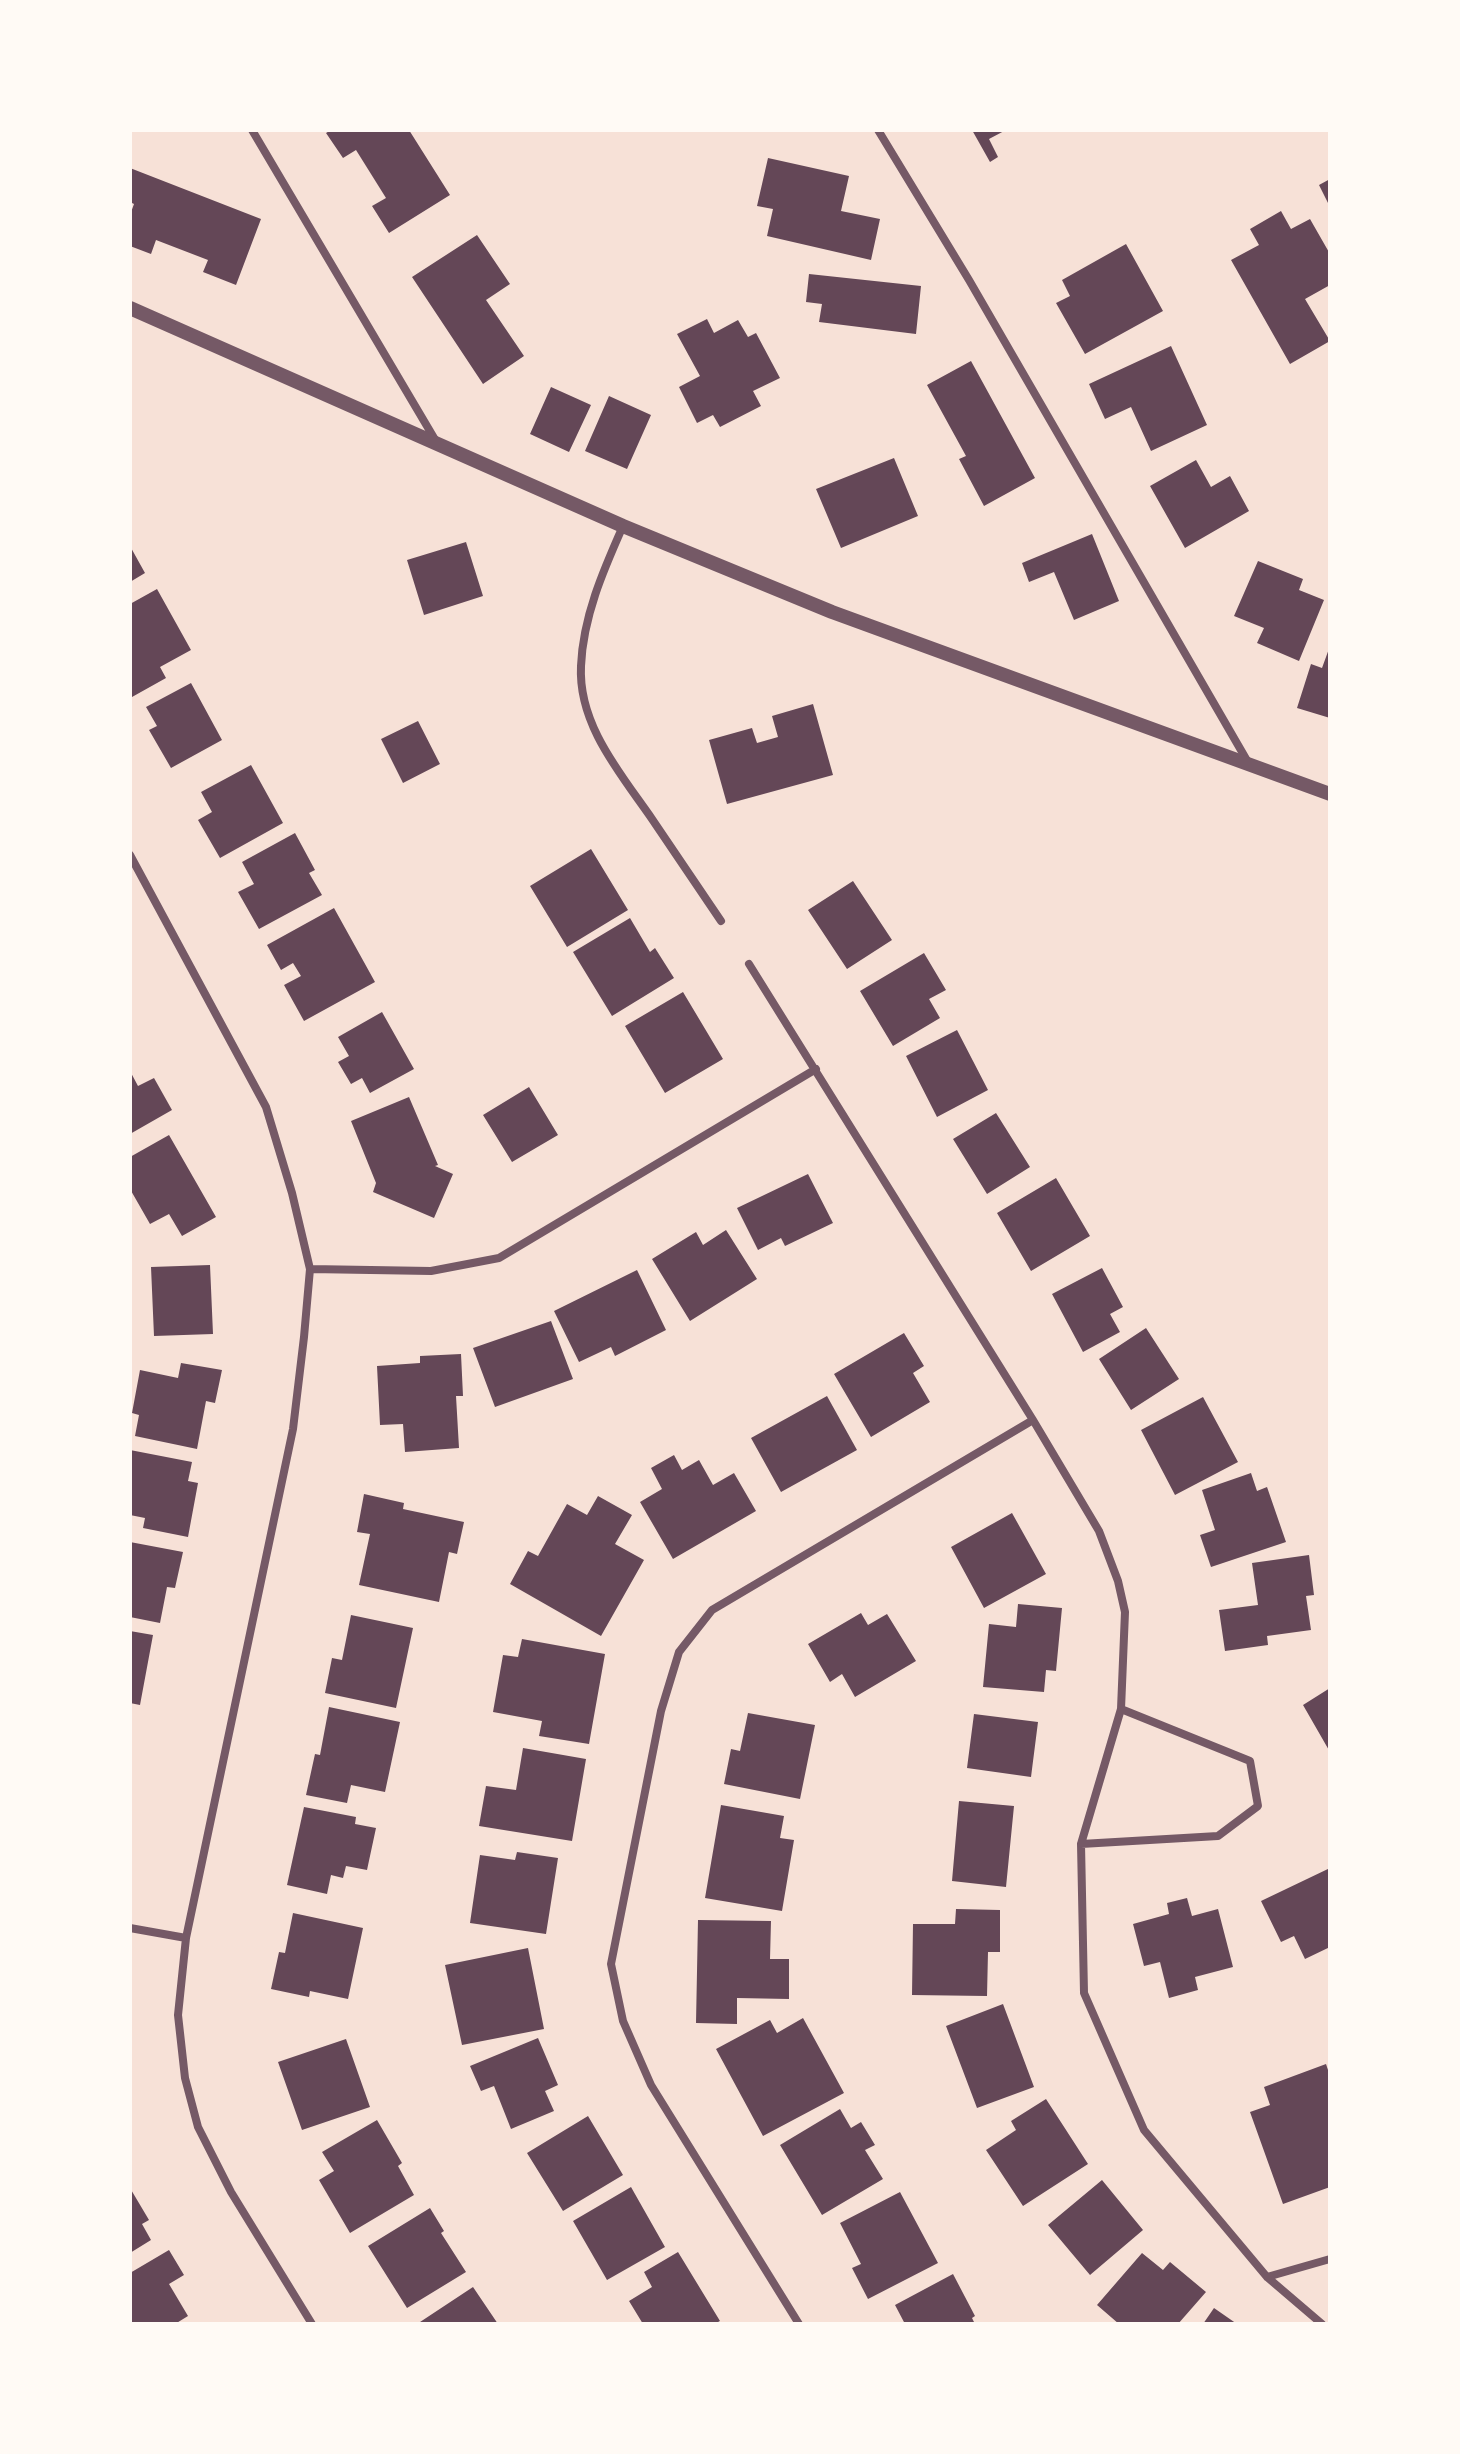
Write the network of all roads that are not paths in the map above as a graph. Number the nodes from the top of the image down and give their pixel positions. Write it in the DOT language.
graph roads {
  1 [pos="252,130"];
  2 [pos="878,130"];
  3 [pos="130,308"];
  4 [pos="437,443"];
  5 [pos="623,526"];
  6 [pos="1249,764"];
  7 [pos="1330,794"];
  8 [pos="130,855"];
  9 [pos="721,921"];
  10 [pos="749,964"];
  11 [pos="816,1069"];
  12 [pos="310,1269"];
  13 [pos="1033,1420"];
  14 [pos="1121,1709"];
  15 [pos="1081,1844"];
  16 [pos="130,1928"];
  17 [pos="186,1938"];
  18 [pos="1330,2259"];
  19 [pos="1267,2277"];
  20 [pos="312,2324"];
  21 [pos="799,2324"];
  22 [pos="1322,2324"];
  1 -- 4 [label="street"];
  2 -- 6 [label="street"];
  3 -- 4 [label="street"];
  4 -- 5 [label="street"];
  5 -- 6 [label="street"];
  5 -- 9 [label="street"];
  6 -- 7 [label="street"];
  8 -- 12 [label="street"];
  10 -- 11 [label="street"];
  11 -- 12 [label="street"];
  11 -- 13 [label="street"];
  12 -- 17 [label="street"];
  13 -- 14 [label="street"];
  13 -- 21 [label="street"];
  14 -- 15 [label="street"];
  14 -- 15 [label="street"];
  15 -- 19 [label="street"];
  16 -- 17 [label="street"];
  17 -- 20 [label="street"];
  18 -- 19 [label="street"];
  19 -- 22 [label="street"];
}
